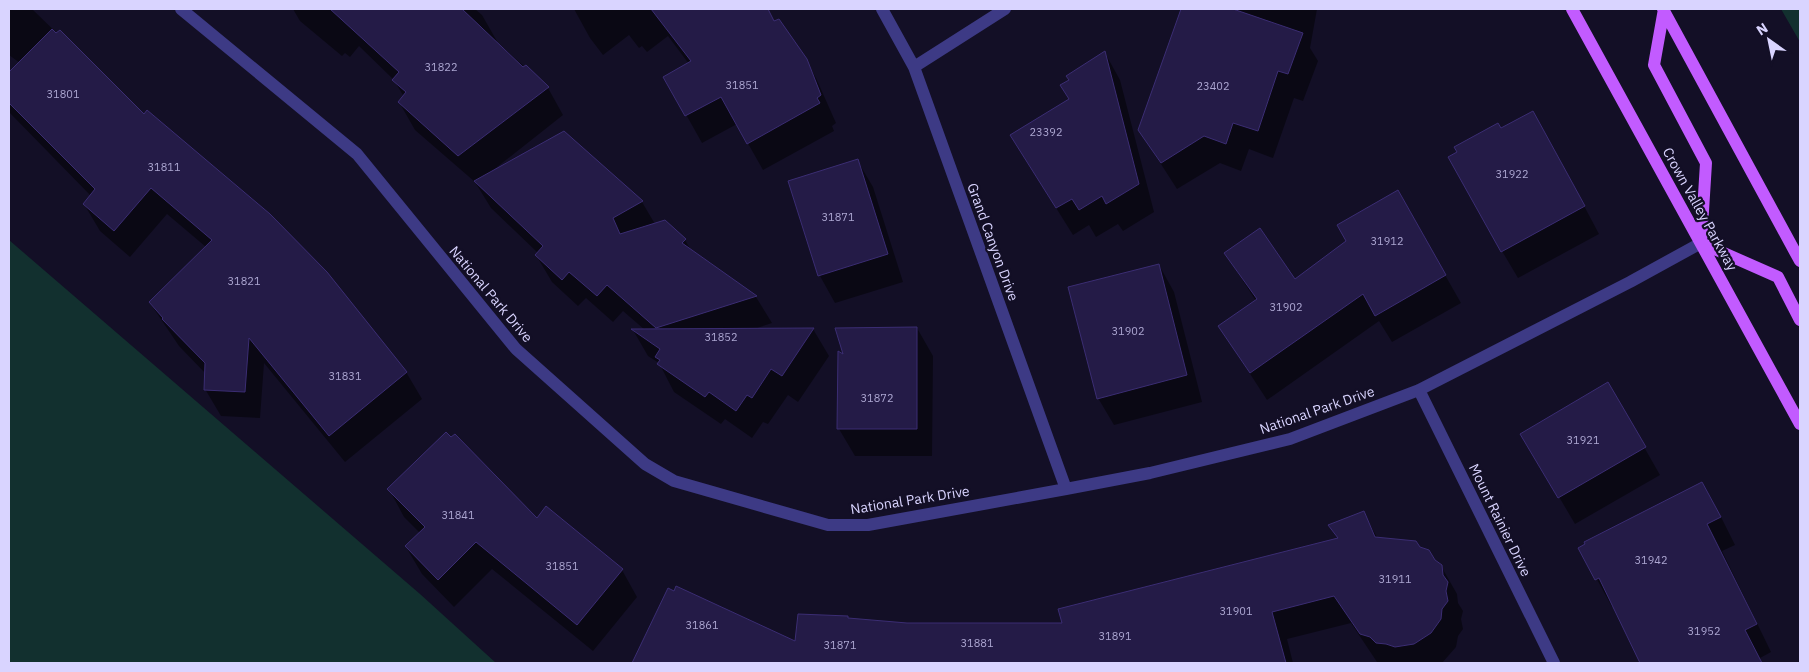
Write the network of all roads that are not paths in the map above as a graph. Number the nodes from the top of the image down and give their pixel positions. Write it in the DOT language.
graph roads {
  1 [pos="181,9"];
  2 [pos="882,9"];
  3 [pos="1005,9"];
  4 [pos="1572,9"];
  5 [pos="1663,9"];
  6 [pos="914,67"];
  7 [pos="1701,242"];
  8 [pos="1800,261"];
  9 [pos="1800,320"];
  10 [pos="1419,390"];
  11 [pos="1800,424"];
  12 [pos="1066,489"];
  13 [pos="1554,663"];
  1 -- 12 [label="street, National Park Drive"];
  2 -- 6 [label="street, Grand Canyon Drive"];
  3 -- 6 [label="street"];
  4 -- 7 [label="main road, Crown Valley Parkway"];
  5 -- 7 [label="main road"];
  5 -- 8 [label="main road"];
  6 -- 12 [label="street, Grand Canyon Drive"];
  7 -- 9 [label="main road"];
  7 -- 10 [label="street, National Park Drive"];
  7 -- 11 [label="main road, Crown Valley Parkway"];
  10 -- 12 [label="street, National Park Drive"];
  10 -- 13 [label="street, Mount Rainier Drive"];
}
